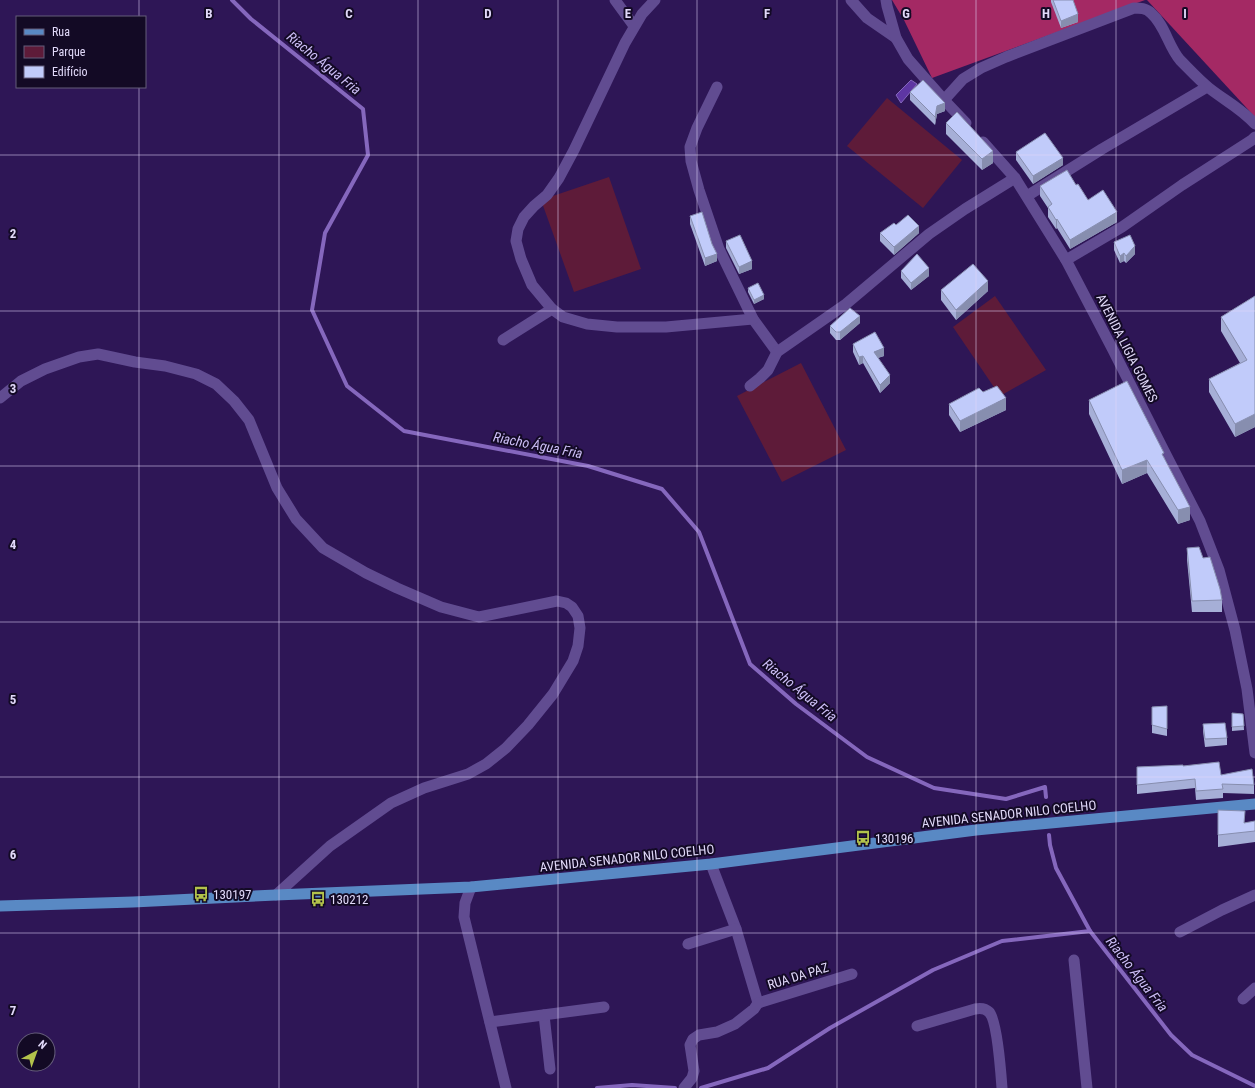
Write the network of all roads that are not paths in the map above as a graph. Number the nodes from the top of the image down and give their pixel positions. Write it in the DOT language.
graph roads {
  1 [pos="615,0"];
  2 [pos="655,0"];
  3 [pos="851,0"];
  4 [pos="886,0"];
  5 [pos="634,26"];
  6 [pos="896,38"];
  7 [pos="717,87"];
  8 [pos="1207,87"];
  9 [pos="944,100"];
  10 [pos="1255,124"];
  11 [pos="1255,137"];
  12 [pos="1015,178"];
  13 [pos="1027,196"];
  14 [pos="1066,260"];
  15 [pos="552,309"];
  16 [pos="753,319"];
  17 [pos="503,340"];
  18 [pos="777,352"];
  19 [pos="750,386"];
  20 [pos="0,398"];
  21 [pos="1255,753"];
  22 [pos="1255,804"];
  23 [pos="711,864"];
  24 [pos="472,887"];
  25 [pos="276,895"];
  26 [pos="1255,895"];
  27 [pos="0,906"];
  28 [pos="736,929"];
  29 [pos="1180,932"];
  30 [pos="688,944"];
  31 [pos="1074,960"];
  32 [pos="852,974"];
  33 [pos="1255,988"];
  34 [pos="1243,999"];
  35 [pos="758,1003"];
  36 [pos="604,1007"];
  37 [pos="544,1015"];
  38 [pos="490,1022"];
  39 [pos="917,1026"];
  40 [pos="550,1070"];
  41 [pos="505,1085"];
  42 [pos="685,1087"];
  43 [pos="1002,1088"];
  44 [pos="1087,1088"];
  1 -- 5 [label="street"];
  2 -- 5 [label="street"];
  3 -- 6 [label="street"];
  4 -- 6 [label="street, AVENIDA LIGIA GOMES"];
  5 -- 15 [label="street"];
  6 -- 9 [label="street, AVENIDA LIGIA GOMES"];
  7 -- 16 [label="street"];
  8 -- 9 [label="street"];
  8 -- 10 [label="street"];
  8 -- 13 [label="street"];
  9 -- 12 [label="street, AVENIDA LIGIA GOMES"];
  11 -- 14 [label="street"];
  12 -- 13 [label="street, AVENIDA LIGIA GOMES"];
  12 -- 18 [label="street"];
  13 -- 14 [label="street, AVENIDA LIGIA GOMES"];
  14 -- 21 [label="street, AVENIDA LIGIA GOMES"];
  15 -- 16 [label="street"];
  15 -- 17 [label="street"];
  16 -- 18 [label="street"];
  18 -- 19 [label="street"];
  20 -- 25 [label="street"];
  22 -- 23 [label="main road, AVENIDA SENADOR NILO COELHO"];
  23 -- 24 [label="main road, AVENIDA SENADOR NILO COELHO"];
  23 -- 28 [label="street, RUA DA PAZ"];
  24 -- 25 [label="main road, AVENIDA SENADOR NILO COELHO"];
  24 -- 38 [label="street"];
  25 -- 27 [label="main road, AVENIDA SENADOR NILO COELHO"];
  26 -- 29 [label="street"];
  28 -- 30 [label="street"];
  28 -- 35 [label="street, RUA DA PAZ"];
  31 -- 44 [label="street"];
  32 -- 35 [label="street, RUA DA PAZ"];
  33 -- 34 [label="street"];
  35 -- 42 [label="street"];
  36 -- 37 [label="street"];
  37 -- 38 [label="street"];
  37 -- 40 [label="street"];
  38 -- 41 [label="street"];
  39 -- 43 [label="street"];
}
